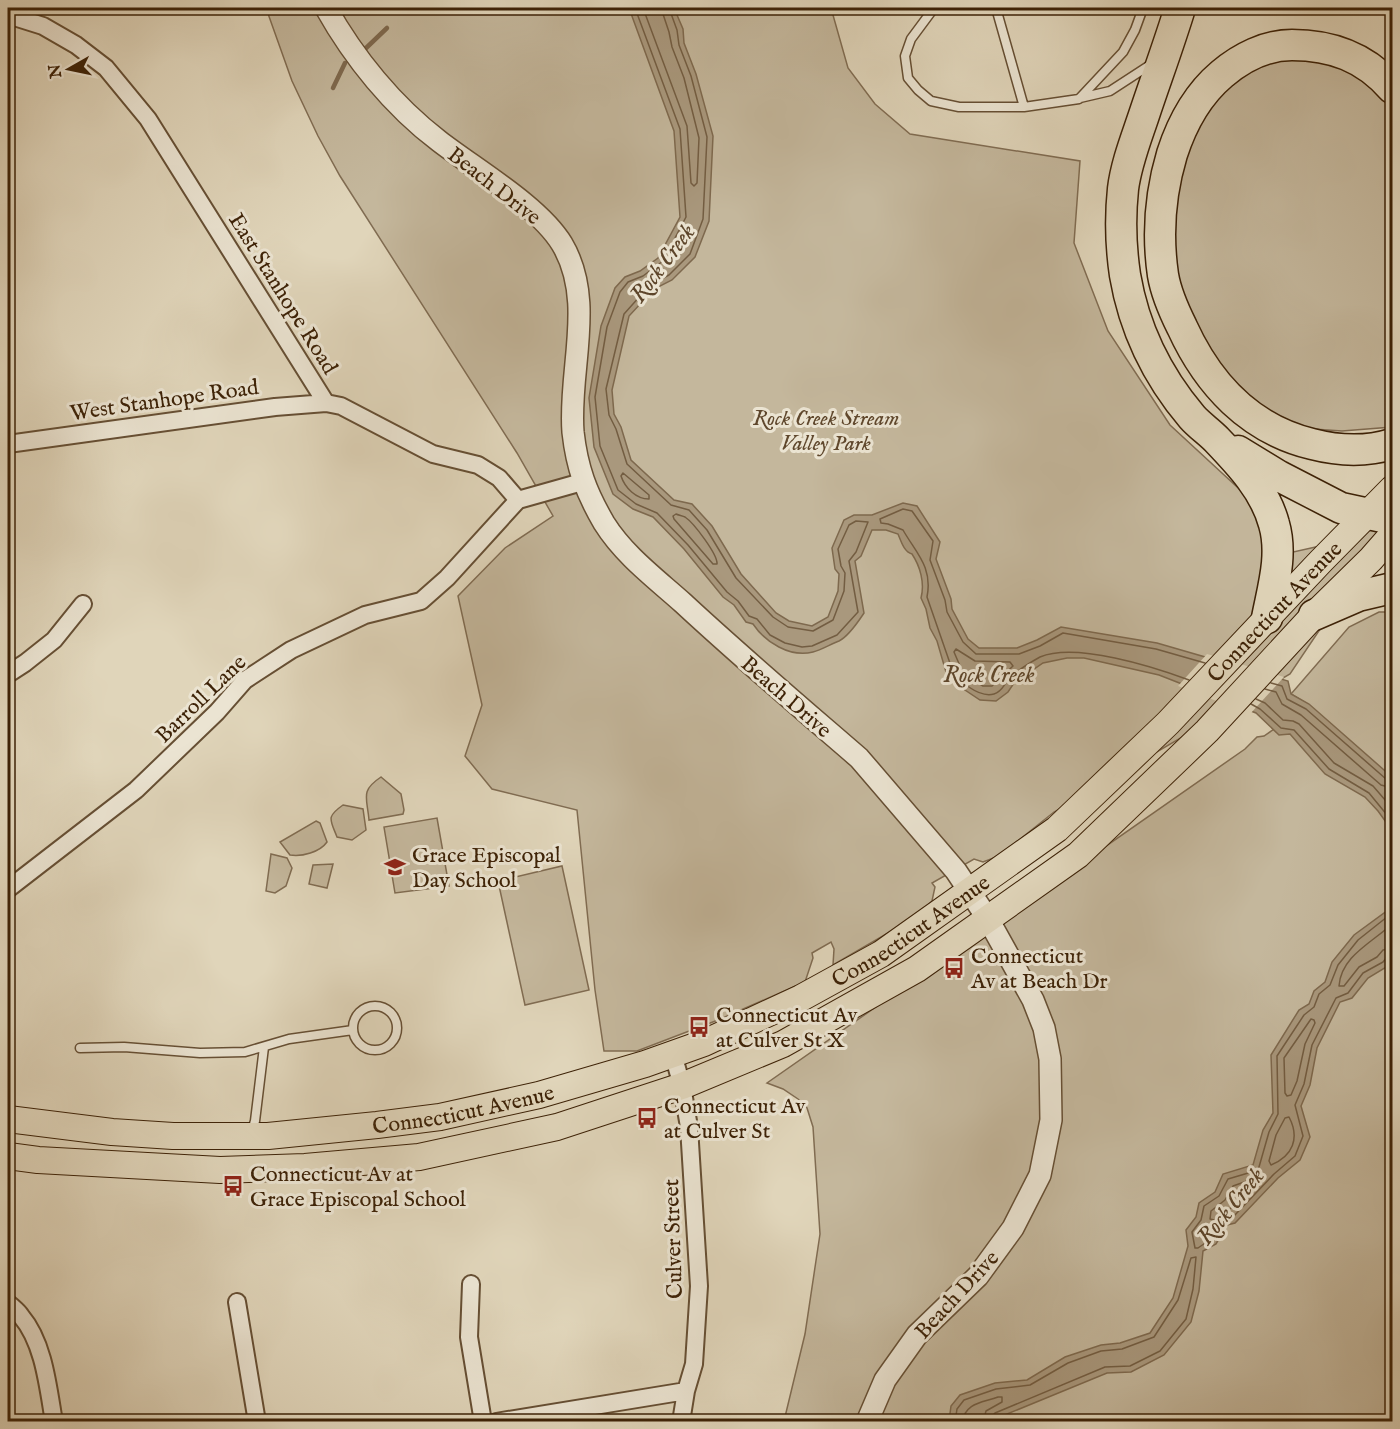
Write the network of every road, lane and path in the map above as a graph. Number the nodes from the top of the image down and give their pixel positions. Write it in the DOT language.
graph roads {
  1 [pos="326,8"];
  2 [pos="934,8"];
  3 [pos="996,8"];
  4 [pos="1143,8"];
  5 [pos="1180,8"];
  6 [pos="8,15"];
  7 [pos="1164,56"];
  8 [pos="1392,88"];
  9 [pos="1078,99"];
  10 [pos="1024,107"];
  11 [pos="326,403"];
  12 [pos="1215,438"];
  13 [pos="8,444"];
  14 [pos="1392,444"];
  15 [pos="582,482"];
  16 [pos="1392,489"];
  17 [pos="518,500"];
  18 [pos="1379,517"];
  19 [pos="1392,535"];
  20 [pos="1392,588"];
  21 [pos="83,604"];
  22 [pos="1314,615"];
  23 [pos="1259,627"];
  24 [pos="8,674"];
  25 [pos="8,890"];
  26 [pos="970,891"];
  27 [pos="988,919"];
  28 [pos="353,1030"];
  29 [pos="264,1047"];
  30 [pos="80,1048"];
  31 [pos="673,1054"];
  32 [pos="682,1086"];
  33 [pos="8,1119"];
  34 [pos="251,1136"];
  35 [pos="8,1156"];
  36 [pos="251,1169"];
  37 [pos="471,1284"];
  38 [pos="237,1302"];
  39 [pos="8,1303"];
  40 [pos="686,1391"];
  41 [pos="54,1422"];
  42 [pos="257,1422"];
  43 [pos="483,1422"];
  44 [pos="496,1422"];
  45 [pos="681,1422"];
  46 [pos="867,1422"];
  1 -- 15 [label="street, Beach Drive"];
  2 -- 10 [label="lane"];
  3 -- 10 [label="lane"];
  4 -- 9 [label="lane"];
  5 -- 7 [label="highway"];
  6 -- 11 [label="street, East Stanhope Road"];
  7 -- 9 [label="lane"];
  7 -- 12 [label="highway"];
  8 -- 14 [label="highway"];
  9 -- 10 [label="lane"];
  11 -- 13 [label="street, West Stanhope Road"];
  11 -- 17 [label="street, East Stanhope Road"];
  12 -- 18 [label="highway"];
  12 -- 23 [label="highway"];
  15 -- 17 [label="street"];
  15 -- 26 [label="street, Beach Drive"];
  16 -- 18 [label="main road, Connecticut Avenue"];
  17 -- 25 [label="street, Barroll Lane"];
  18 -- 23 [label="main road, Connecticut Avenue"];
  19 -- 22 [label="main road, Connecticut Avenue"];
  20 -- 22 [label="highway"];
  21 -- 24 [label="street"];
  22 -- 27 [label="main road, Connecticut Avenue"];
  23 -- 26 [label="main road, Connecticut Avenue"];
  26 -- 27 [label="street, Beach Drive"];
  26 -- 31 [label="main road, Connecticut Avenue"];
  27 -- 32 [label="main road, Connecticut Avenue"];
  27 -- 46 [label="street, Beach Drive"];
  28 -- 28 [label="lane"];
  28 -- 29 [label="lane"];
  29 -- 30 [label="lane"];
  29 -- 34 [label="lane"];
  31 -- 32 [label="street, Culver Street"];
  31 -- 34 [label="main road, Connecticut Avenue"];
  32 -- 36 [label="main road, Connecticut Avenue"];
  32 -- 40 [label="street, Culver Street"];
  33 -- 34 [label="main road, Connecticut Avenue"];
  34 -- 36 [label="main road"];
  35 -- 36 [label="main road, Connecticut Avenue"];
  37 -- 43 [label="street"];
  38 -- 42 [label="street"];
  39 -- 41 [label="street"];
  40 -- 44 [label="street"];
  40 -- 45 [label="street, Culver Street"];
}
